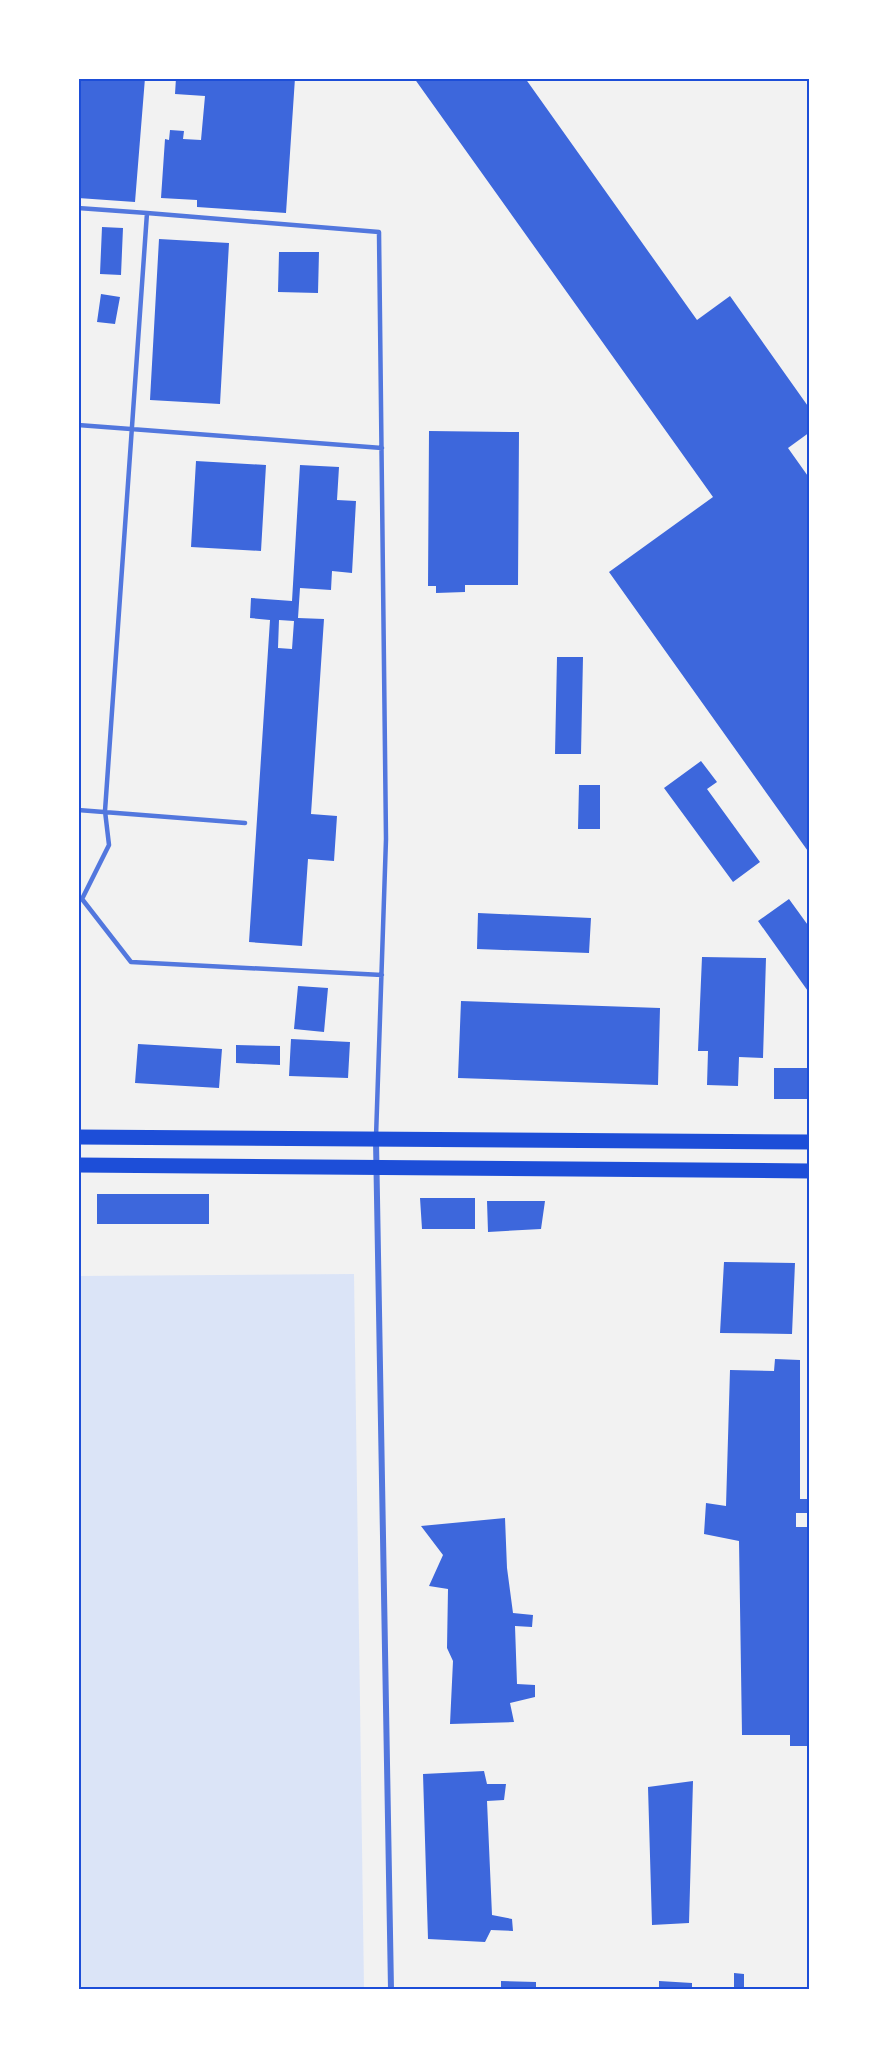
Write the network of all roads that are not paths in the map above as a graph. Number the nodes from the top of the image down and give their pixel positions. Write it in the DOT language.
graph roads {
  1 [pos="78,208"];
  2 [pos="147,213"];
  3 [pos="78,425"];
  4 [pos="131,429"];
  5 [pos="382,448"];
  6 [pos="78,810"];
  7 [pos="105,812"];
  8 [pos="245,823"];
  9 [pos="382,975"];
  10 [pos="78,1137"];
  11 [pos="376,1138"];
  12 [pos="810,1142"];
  13 [pos="78,1165"];
  14 [pos="376,1167"];
  15 [pos="810,1171"];
  16 [pos="391,1989"];
  1 -- 2 [label="lane"];
  2 -- 4 [label="lane"];
  2 -- 5 [label="lane"];
  3 -- 4 [label="lane"];
  4 -- 5 [label="lane"];
  4 -- 7 [label="lane"];
  5 -- 9 [label="lane"];
  6 -- 7 [label="lane"];
  7 -- 8 [label="lane"];
  7 -- 9 [label="lane"];
  9 -- 11 [label="lane"];
  10 -- 11 [label="main road"];
  11 -- 12 [label="main road"];
  11 -- 14 [label="street"];
  13 -- 14 [label="main road"];
  14 -- 15 [label="main road"];
  14 -- 16 [label="street"];
}
